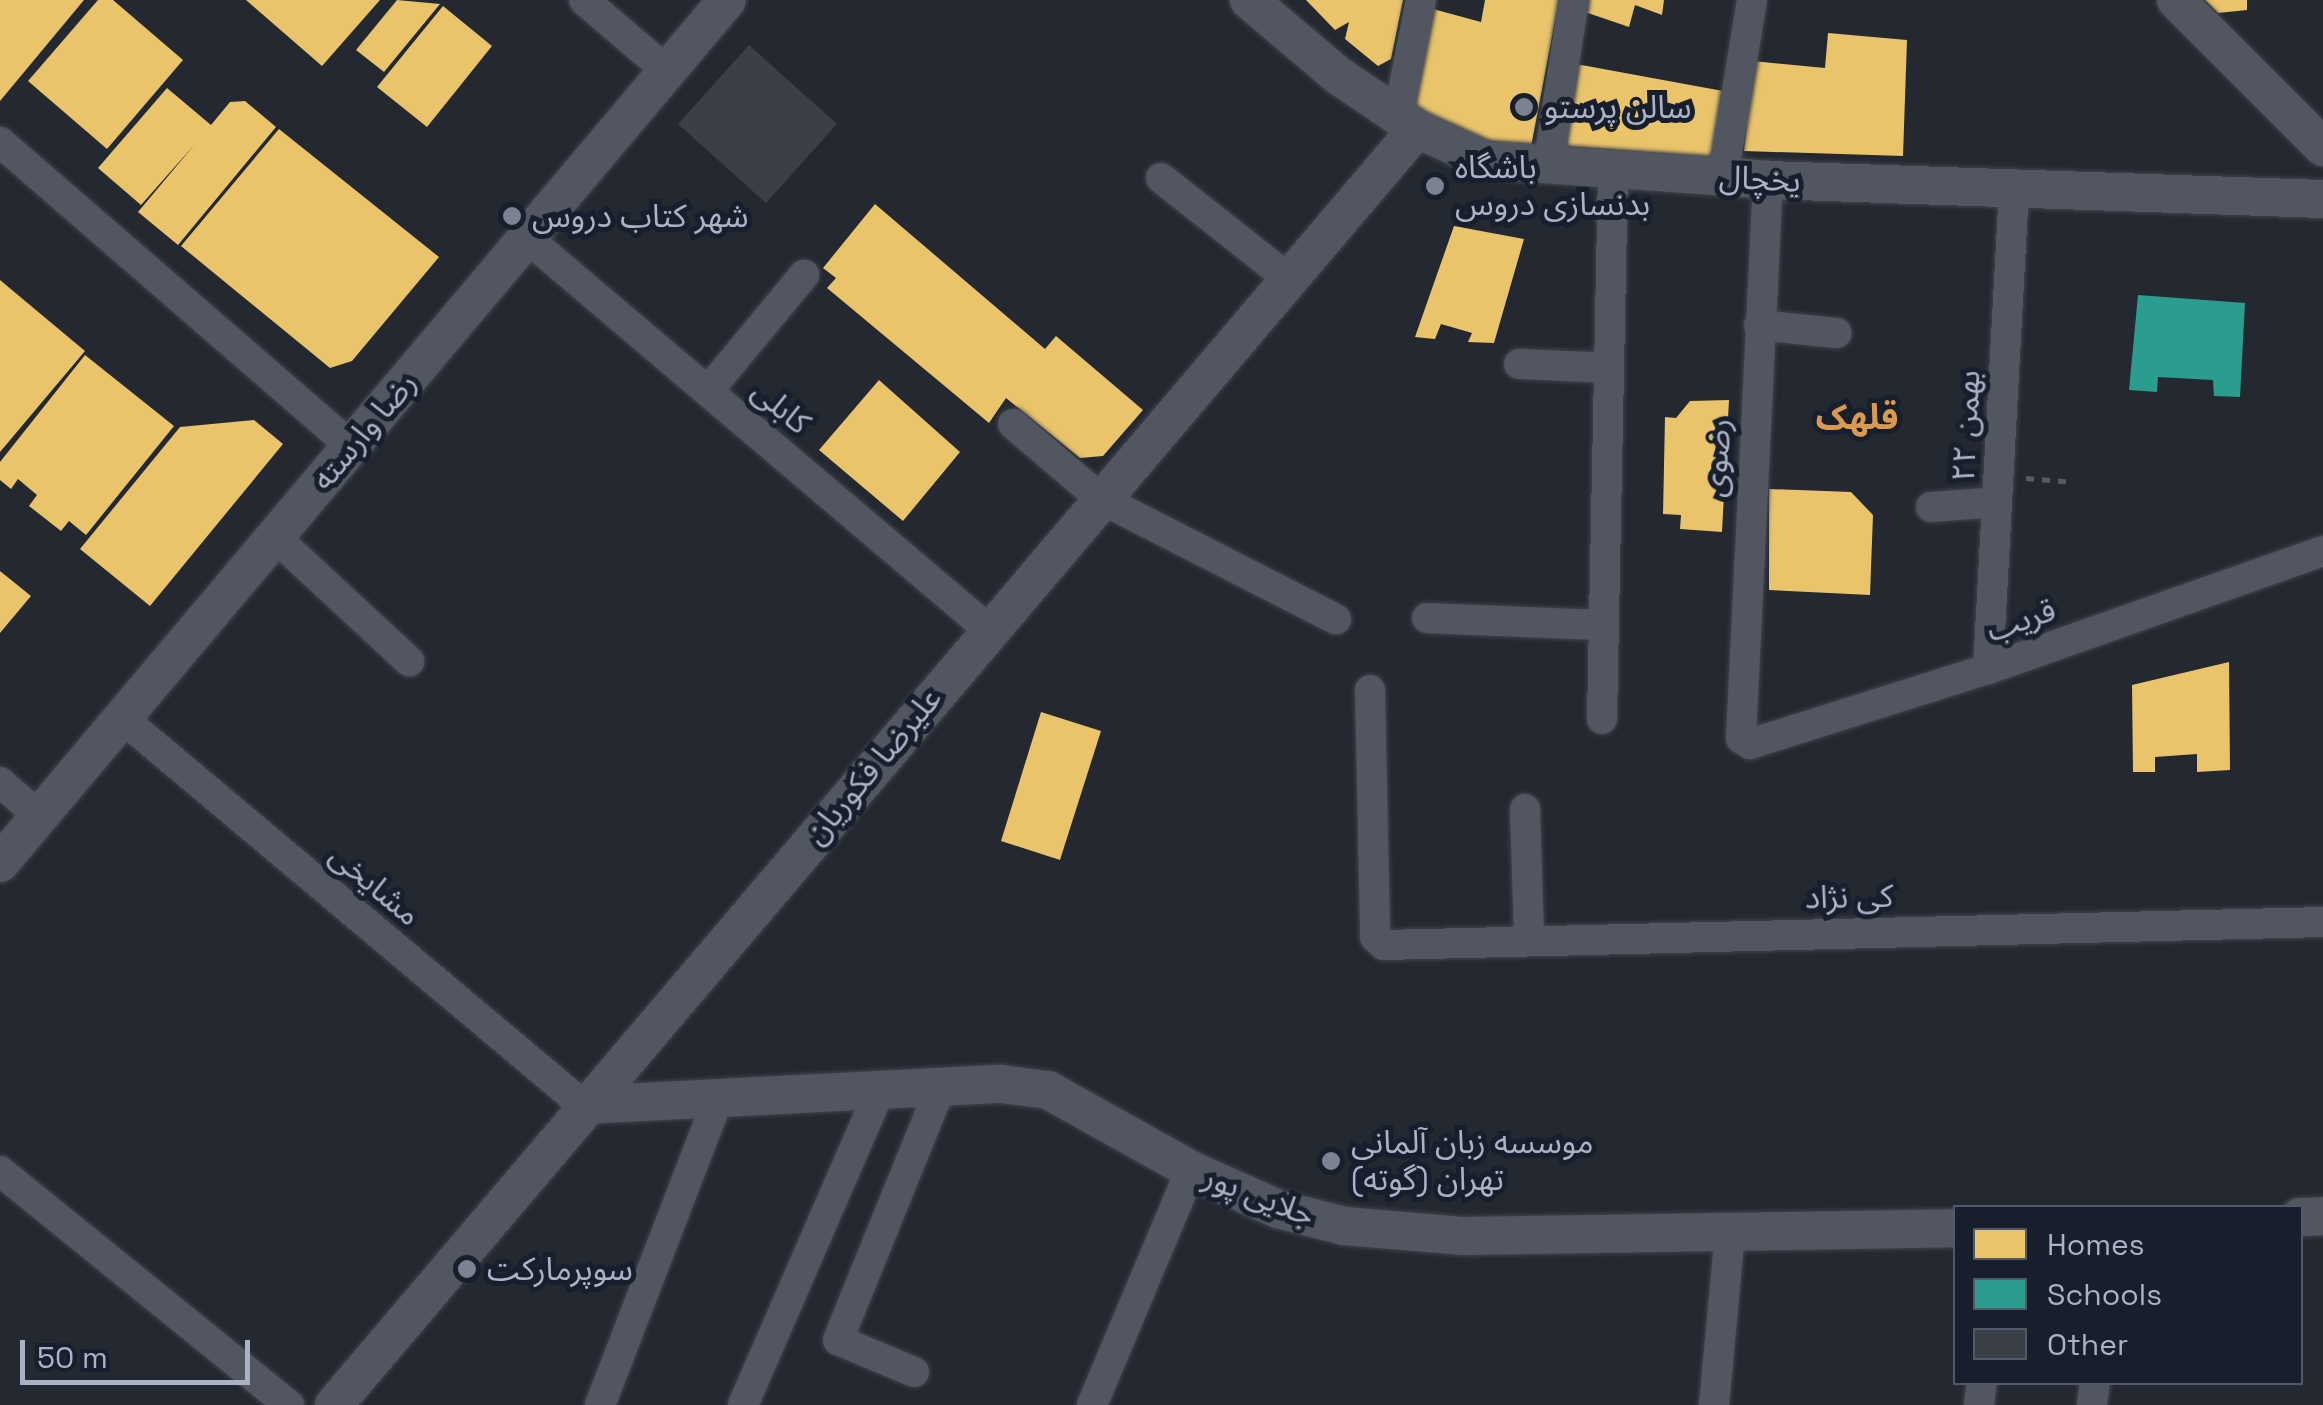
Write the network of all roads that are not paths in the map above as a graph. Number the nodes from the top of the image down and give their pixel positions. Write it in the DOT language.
graph roads {
  1 [pos="584,0"];
  2 [pos="727,0"];
  3 [pos="1249,0"];
  4 [pos="1421,0"];
  5 [pos="1574,0"];
  6 [pos="1752,0"];
  7 [pos="2176,0"];
  8 [pos="667,71"];
  9 [pos="1407,123"];
  10 [pos="0,142"];
  11 [pos="2323,148"];
  12 [pos="1548,166"];
  13 [pos="1613,171"];
  14 [pos="1723,177"];
  15 [pos="1162,178"];
  16 [pos="1768,180"];
  17 [pos="2014,186"];
  18 [pos="2323,199"];
  19 [pos="527,238"];
  20 [pos="804,276"];
  21 [pos="1288,280"];
  22 [pos="1759,325"];
  23 [pos="1837,334"];
  24 [pos="1519,364"];
  25 [pos="1609,368"];
  26 [pos="708,391"];
  27 [pos="1013,424"];
  28 [pos="352,446"];
  29 [pos="1998,489"];
  30 [pos="1100,499"];
  31 [pos="1931,507"];
  32 [pos="274,537"];
  33 [pos="2323,551"];
  34 [pos="1428,618"];
  35 [pos="1336,619"];
  36 [pos="1604,625"];
  37 [pos="989,630"];
  38 [pos="409,661"];
  39 [pos="1988,669"];
  40 [pos="1370,690"];
  41 [pos="122,718"];
  42 [pos="1602,718"];
  43 [pos="1741,738"];
  44 [pos="0,782"];
  45 [pos="1525,808"];
  46 [pos="40,816"];
  47 [pos="0,863"];
  48 [pos="2323,922"];
  49 [pos="1529,938"];
  50 [pos="940,1089"];
  51 [pos="880,1092"];
  52 [pos="718,1099"];
  53 [pos="583,1105"];
  54 [pos="1191,1170"];
  55 [pos="0,1171"];
  56 [pos="1953,1228"];
  57 [pos="1730,1232"];
  58 [pos="914,1372"];
  59 [pos="289,1405"];
  60 [pos="334,1405"];
  61 [pos="600,1405"];
  62 [pos="742,1405"];
  63 [pos="1092,1405"];
  64 [pos="1714,1405"];
  1 -- 8 [label="street"];
  2 -- 8 [label="street, رضا وارسته"];
  3 -- 9 [label="street, یخچال"];
  4 -- 9 [label="street"];
  5 -- 12 [label="street"];
  6 -- 14 [label="street"];
  7 -- 11 [label="street"];
  8 -- 19 [label="street, رضا وارسته"];
  9 -- 12 [label="street, یخچال"];
  9 -- 21 [label="street, علیرضا فکوریان"];
  10 -- 28 [label="street"];
  12 -- 13 [label="street, یخچال"];
  13 -- 14 [label="street, یخچال"];
  13 -- 25 [label="street"];
  14 -- 16 [label="street, یخچال"];
  15 -- 21 [label="street"];
  16 -- 17 [label="street, یخچال"];
  16 -- 22 [label="street, رضوی"];
  17 -- 18 [label="street, یخچال"];
  17 -- 29 [label="street, ۲۲ بهمن"];
  19 -- 26 [label="street, کابلی"];
  19 -- 28 [label="street, رضا وارسته"];
  20 -- 26 [label="street"];
  21 -- 30 [label="street, علیرضا فکوریان"];
  22 -- 23 [label="street"];
  22 -- 43 [label="street, رضوی"];
  24 -- 25 [label="street"];
  25 -- 36 [label="street"];
  26 -- 37 [label="street, کابلی"];
  27 -- 30 [label="street"];
  28 -- 32 [label="street, رضا وارسته"];
  29 -- 31 [label="street"];
  29 -- 39 [label="street, ۲۲ بهمن"];
  30 -- 35 [label="street"];
  30 -- 37 [label="street, علیرضا فکوریان"];
  32 -- 38 [label="street"];
  32 -- 41 [label="street, رضا وارسته"];
  33 -- 39 [label="street, قریب"];
  34 -- 36 [label="street"];
  36 -- 42 [label="street"];
  37 -- 53 [label="street, علیرضا فکوریان"];
  39 -- 43 [label="street, قریب"];
  40 -- 49 [label="street, کی نژاد"];
  41 -- 46 [label="street, رضا وارسته"];
  41 -- 53 [label="street, مشایخی"];
  44 -- 46 [label="street"];
  45 -- 49 [label="street"];
  46 -- 47 [label="street, رضا وارسته"];
  48 -- 49 [label="street, کی نژاد"];
  50 -- 51 [label="street, جلایی پور"];
  50 -- 54 [label="street, جلایی پور"];
  50 -- 58 [label="street"];
  51 -- 52 [label="street, جلایی پور"];
  51 -- 62 [label="street"];
  52 -- 53 [label="street, جلایی پور"];
  52 -- 61 [label="street"];
  53 -- 60 [label="street, علیرضا فکوریان"];
  54 -- 57 [label="street, جلایی پور"];
  54 -- 63 [label="street"];
  55 -- 59 [label="street"];
  56 -- 57 [label="street, جلایی پور"];
  57 -- 64 [label="street"];
}
